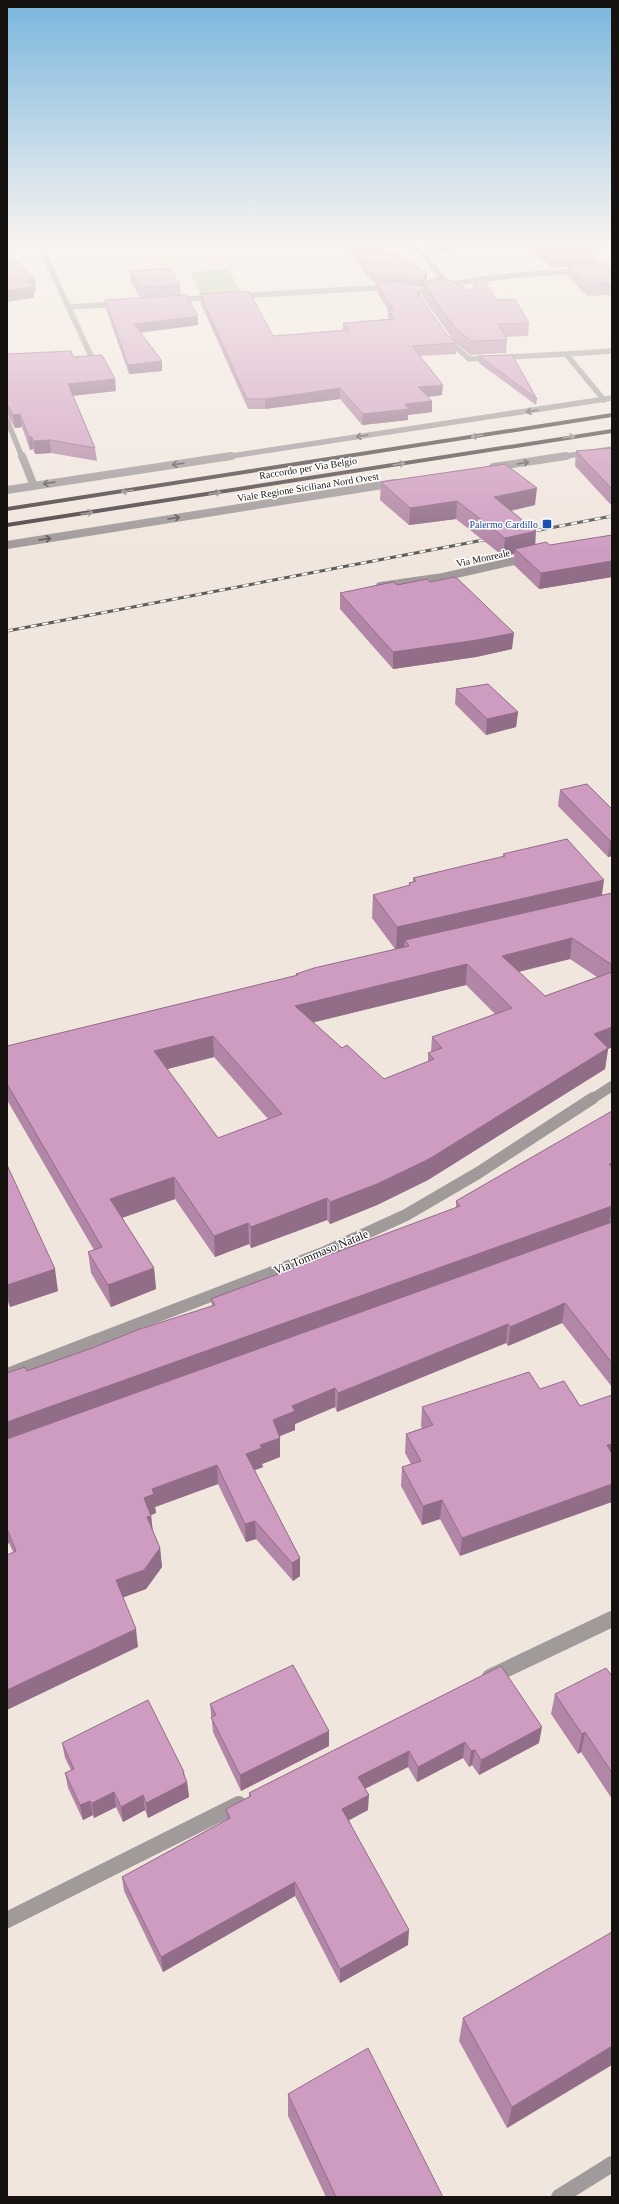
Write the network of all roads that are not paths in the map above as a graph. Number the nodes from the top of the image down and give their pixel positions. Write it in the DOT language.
graph roads {
  1 [pos="87,348"];
  2 [pos="456,348"];
  3 [pos="612,351"];
  4 [pos="566,354"];
  5 [pos="92,358"];
  6 [pos="612,398"];
  7 [pos="604,400"];
  8 [pos="612,415"];
  9 [pos="7,420"];
  10 [pos="612,430"];
  11 [pos="612,449"];
  12 [pos="488,468"];
  13 [pos="402,482"];
  14 [pos="34,486"];
  15 [pos="7,490"];
  16 [pos="7,509"];
  17 [pos="7,525"];
  18 [pos="7,546"];
  19 [pos="534,557"];
  20 [pos="373,587"];
  21 [pos="612,1086"];
  22 [pos="7,1374"];
  23 [pos="612,1619"];
  24 [pos="475,1684"];
  25 [pos="255,1796"];
  26 [pos="7,1920"];
  27 [pos="612,2164"];
  28 [pos="558,2197"];
  1 -- 5 [label="street"];
  2 -- 4 [label="street"];
  3 -- 4 [label="street"];
  4 -- 7 [label="street"];
  6 -- 7 [label="street"];
  7 -- 14 [label="street, one-way"];
  8 -- 16 [label="highway, Raccordo per Via Belgio, one-way"];
  9 -- 14 [label="street"];
  17 -- 10 [label="highway, Raccordo per Via Belgio, one-way"];
  12 -- 11 [label="street, one-way"];
  18 -- 13 [label="street, Viale Regione Siciliana Nord Ovest, one-way"];
  14 -- 15 [label="street"];
  19 -- 20 [label="street, Via Monreale"];
  21 -- 22 [label="street, Via Tommaso Natale"];
  23 -- 24 [label="street"];
  25 -- 26 [label="street"];
  27 -- 28 [label="street"];
}
